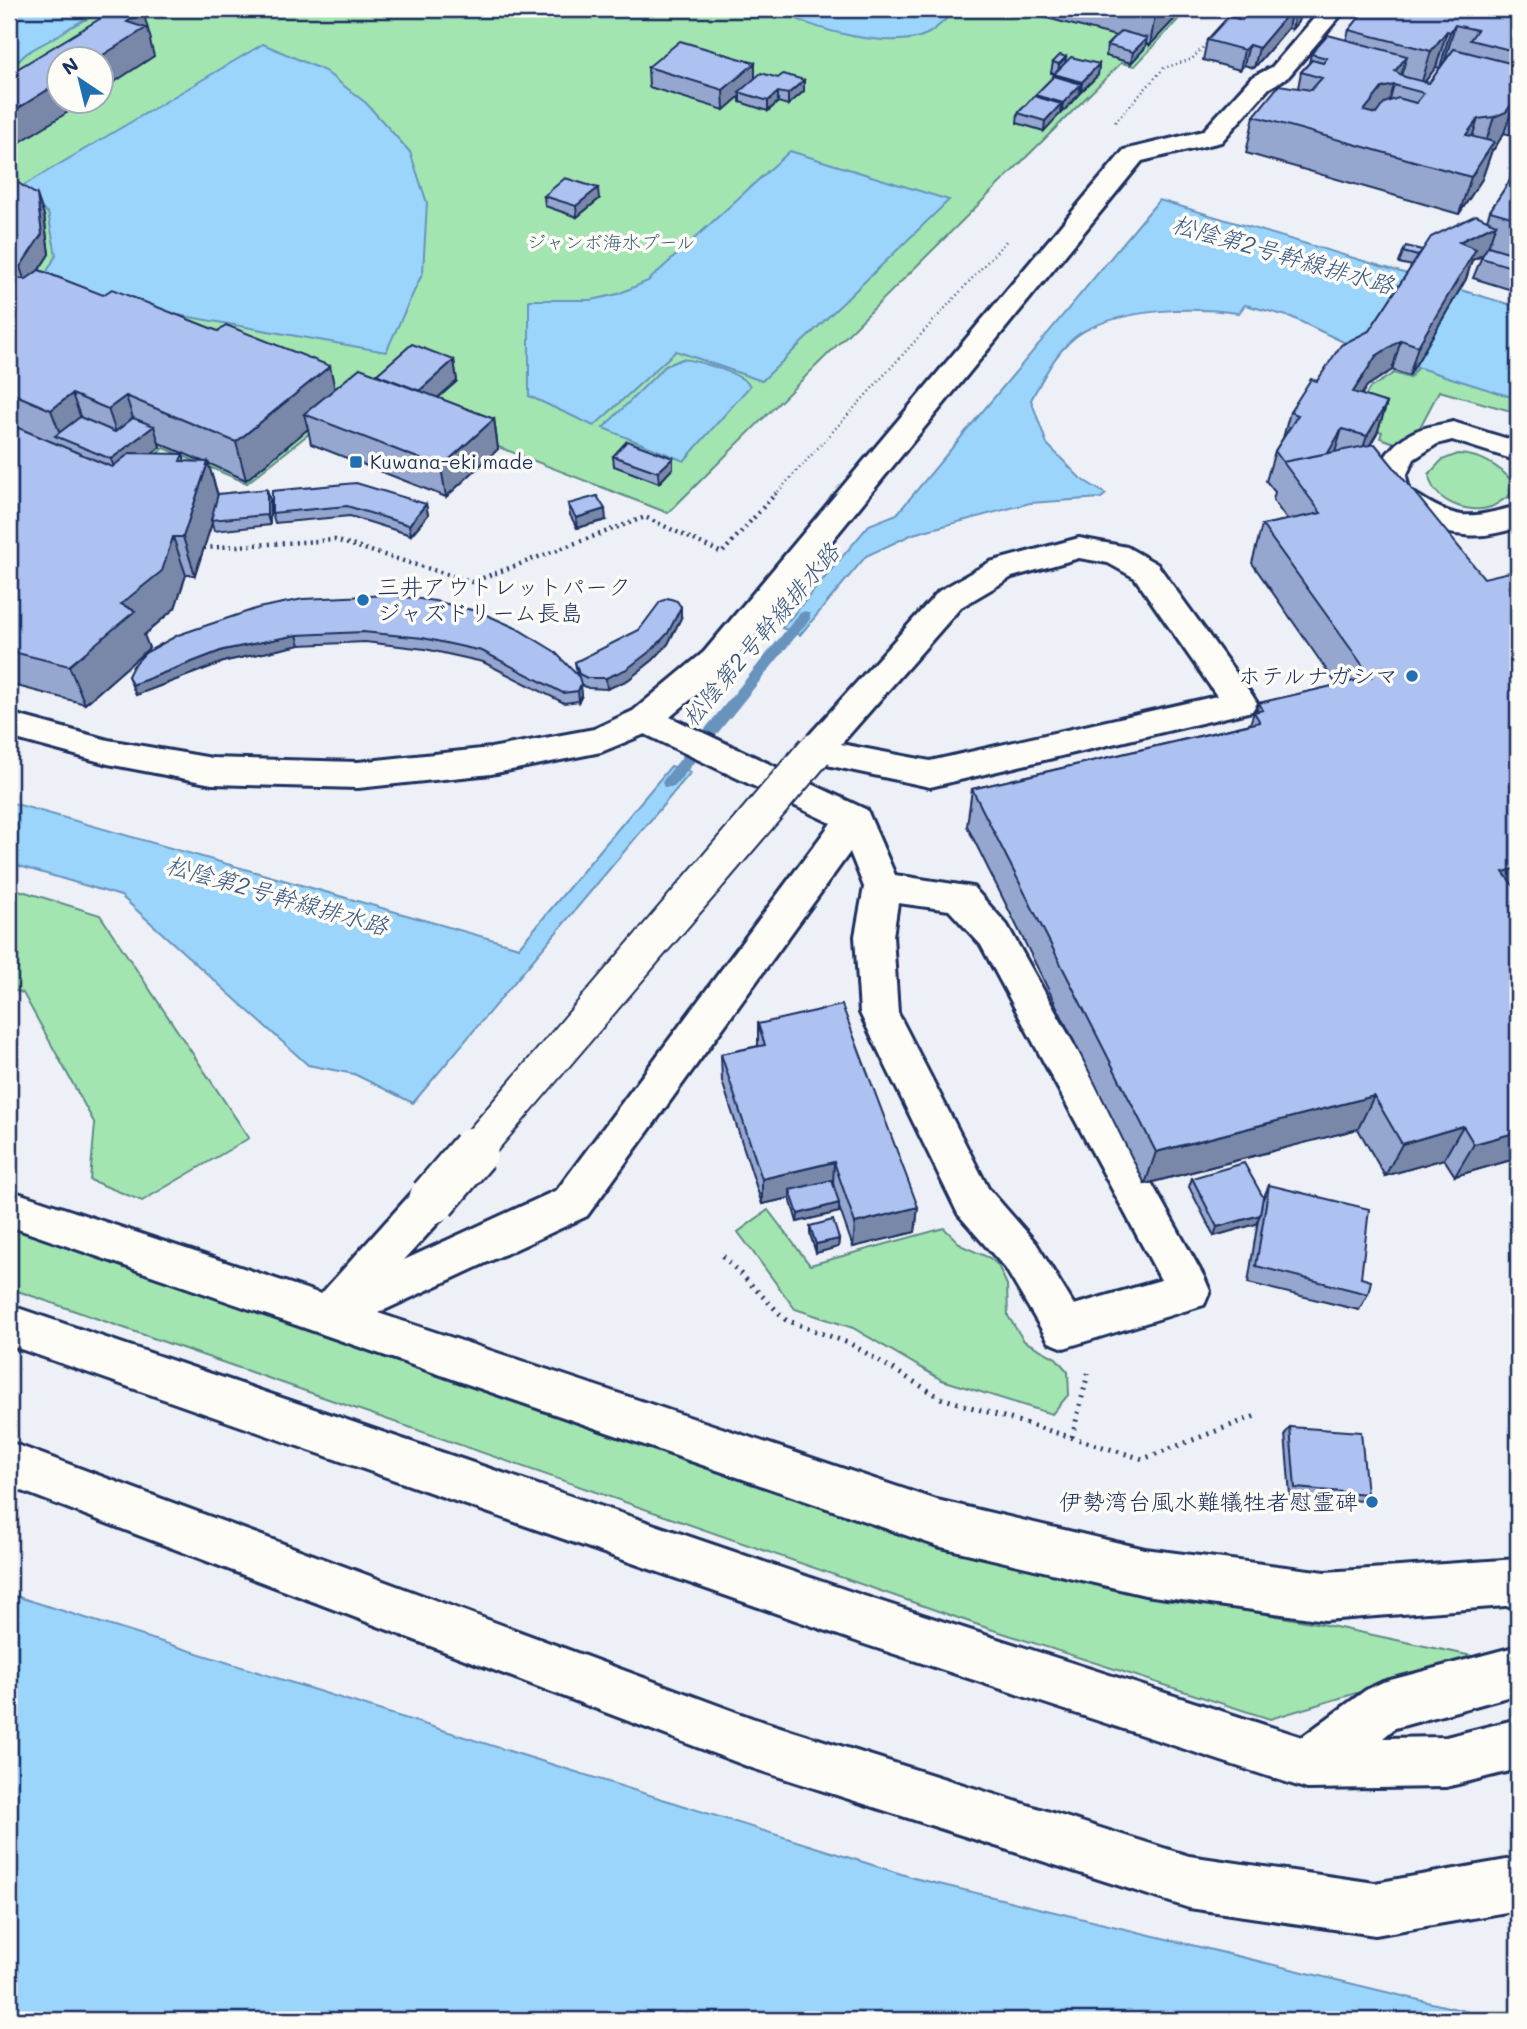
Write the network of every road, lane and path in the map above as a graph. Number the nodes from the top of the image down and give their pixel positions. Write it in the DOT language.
graph roads {
  1 [pos="1334,9"];
  2 [pos="1236,12"];
  3 [pos="1227,22"];
  4 [pos="1219,31"];
  5 [pos="1107,130"];
  6 [pos="1013,233"];
  7 [pos="1518,452"];
  8 [pos="1518,516"];
  9 [pos="204,548"];
  10 [pos="645,720"];
  11 [pos="9,725"];
  12 [pos="815,751"];
  13 [pos="854,819"];
  14 [pos="882,887"];
  15 [pos="9,1208"];
  16 [pos="723,1256"];
  17 [pos="328,1316"];
  18 [pos="9,1325"];
  19 [pos="1064,1328"];
  20 [pos="1258,1415"];
  21 [pos="1072,1437"];
  22 [pos="9,1464"];
  23 [pos="1518,1582"];
  24 [pos="1518,1670"];
  25 [pos="1518,1744"];
  26 [pos="1307,1764"];
  27 [pos="1518,1884"];
  1 -- 10 [label="street"];
  2 -- 3 [label="path"];
  4 -- 5 [label="path"];
  6 -- 9 [label="path"];
  7 -- 8 [label="street"];
  10 -- 11 [label="street"];
  10 -- 13 [label="street"];
  12 -- 12 [label="street"];
  12 -- 17 [label="street, bridge"];
  13 -- 14 [label="street"];
  13 -- 17 [label="street"];
  14 -- 19 [label="street"];
  14 -- 19 [label="street"];
  15 -- 17 [label="street"];
  16 -- 21 [label="path"];
  17 -- 23 [label="street"];
  18 -- 26 [label="street"];
  19 -- 21 [label="path"];
  20 -- 21 [label="path"];
  22 -- 27 [label="street"];
  24 -- 26 [label="street"];
  25 -- 26 [label="street"];
}
